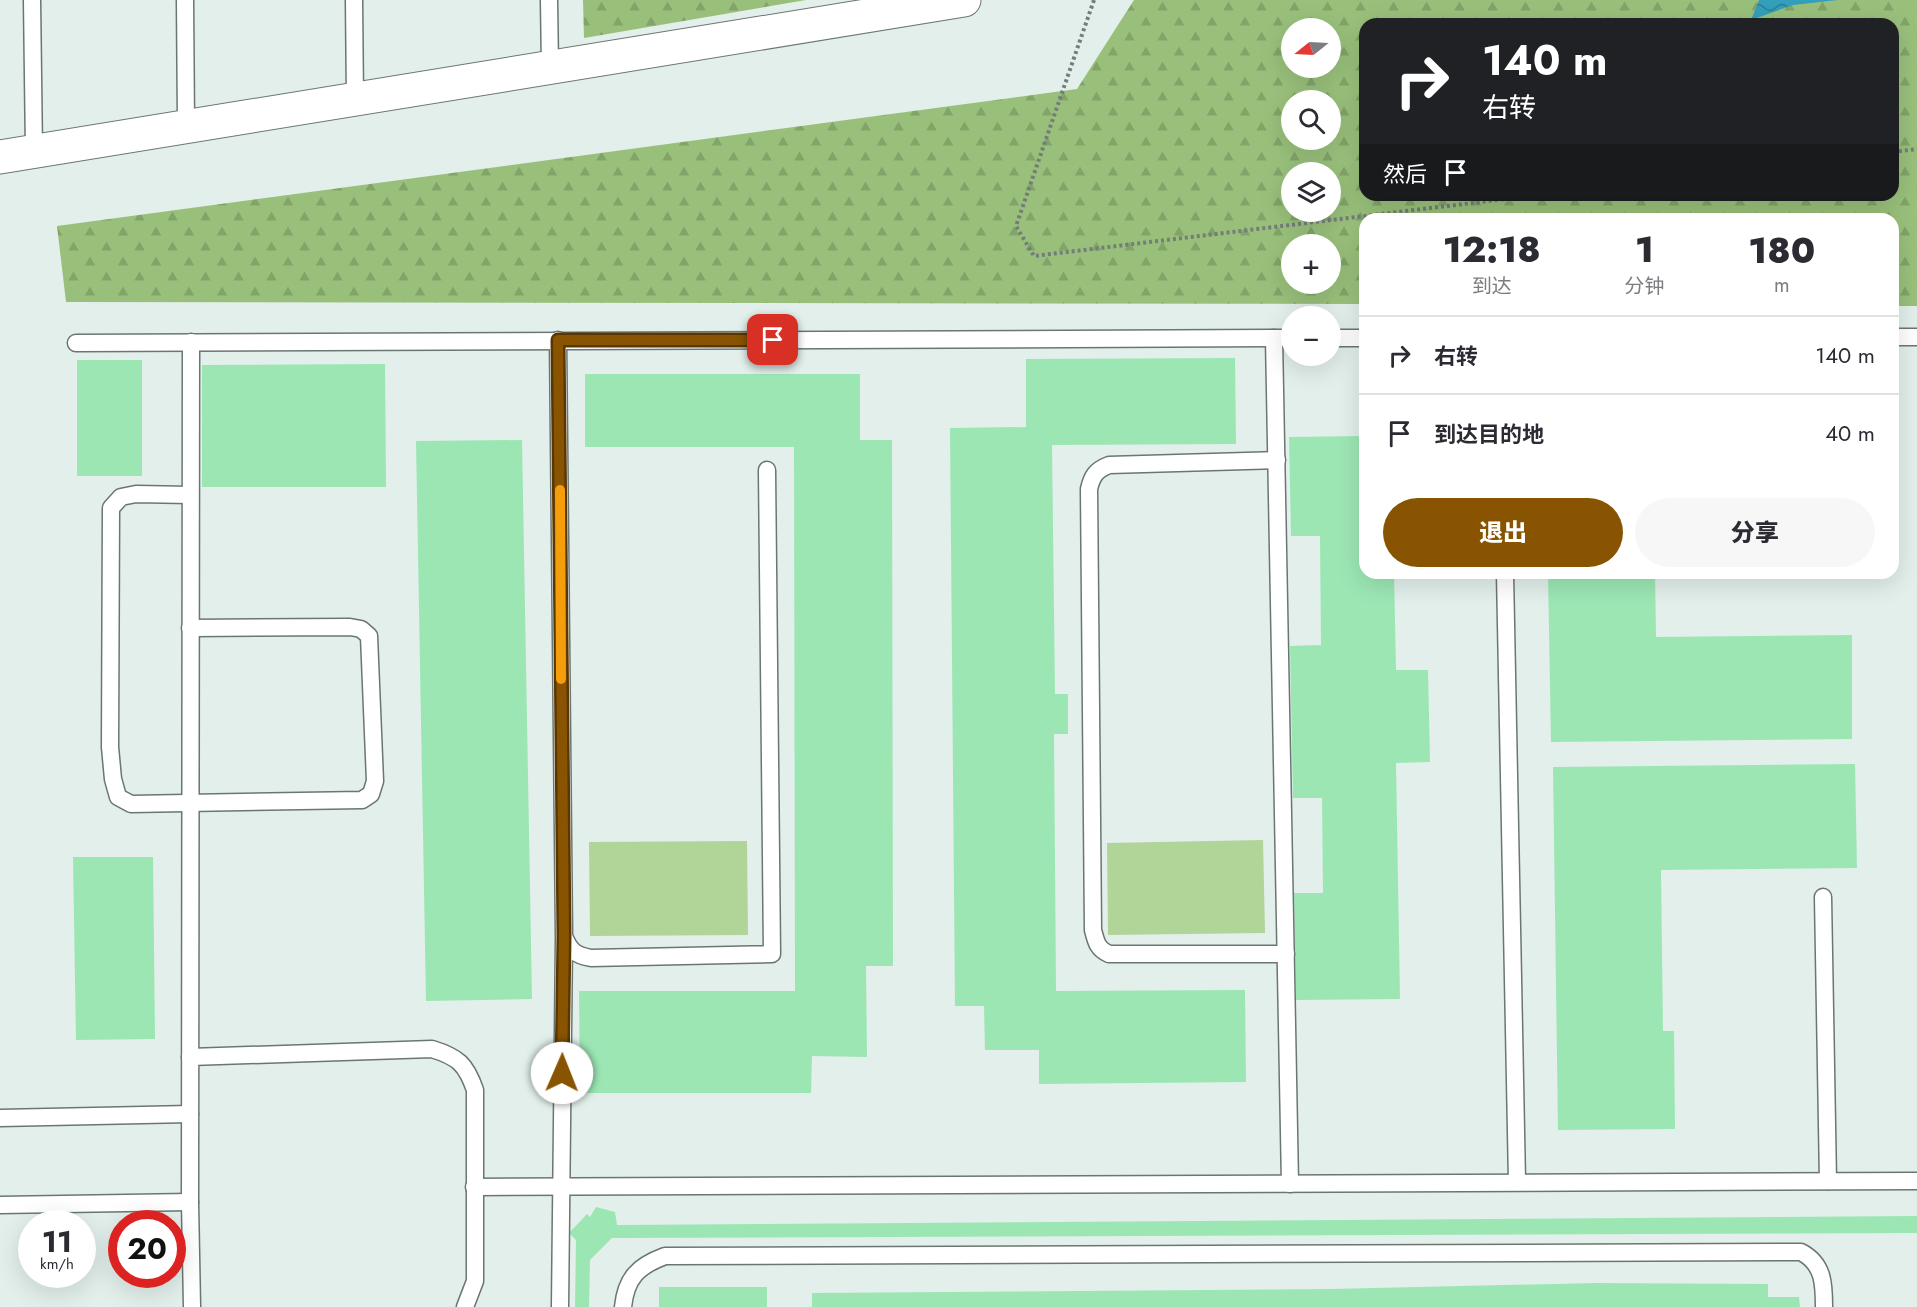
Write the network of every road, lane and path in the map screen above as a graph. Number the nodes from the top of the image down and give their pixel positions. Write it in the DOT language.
graph roads {
  1 [pos="32,0"];
  2 [pos="185,0"];
  3 [pos="354,0"];
  4 [pos="549,0"];
  5 [pos="964,0"];
  6 [pos="1094,0"];
  7 [pos="550,68"];
  8 [pos="355,100"];
  9 [pos="186,125"];
  10 [pos="1917,149"];
  11 [pos="1899,151"];
  12 [pos="34,152"];
  13 [pos="0,157"];
  14 [pos="1488,201"];
  15 [pos="1389,213"];
  16 [pos="1359,217"];
  17 [pos="1899,337"];
  18 [pos="1917,337"];
  19 [pos="1274,338"];
  20 [pos="1281,338"];
  21 [pos="1341,338"];
  22 [pos="1359,338"];
  23 [pos="558,340"];
  24 [pos="190,342"];
  25 [pos="76,343"];
  26 [pos="1277,460"];
  27 [pos="767,470"];
  28 [pos="190,495"];
  29 [pos="1505,579"];
  30 [pos="190,628"];
  31 [pos="190,804"];
  32 [pos="1823,897"];
  33 [pos="564,936"];
  34 [pos="1286,954"];
  35 [pos="190,1057"];
  36 [pos="190,1114"];
  37 [pos="0,1118"];
  38 [pos="1828,1181"];
  39 [pos="1917,1181"];
  40 [pos="1517,1182"];
  41 [pos="1290,1184"];
  42 [pos="474,1187"];
  43 [pos="561,1187"];
  44 [pos="190,1202"];
  45 [pos="0,1205"];
  46 [pos="192,1307"];
  47 [pos="465,1307"];
  48 [pos="560,1307"];
  49 [pos="623,1307"];
  50 [pos="1824,1307"];
  1 -- 12 [label="lane"];
  2 -- 9 [label="lane"];
  3 -- 8 [label="lane"];
  4 -- 7 [label="lane"];
  5 -- 7 [label="street"];
  6 -- 16 [label="path"];
  7 -- 8 [label="street"];
  8 -- 9 [label="street"];
  9 -- 12 [label="street"];
  10 -- 11 [label="path"];
  12 -- 13 [label="street"];
  14 -- 15 [label="path"];
  17 -- 18 [label="lane"];
  19 -- 20 [label="lane"];
  19 -- 23 [label="lane"];
  19 -- 26 [label="lane"];
  21 -- 22 [label="lane"];
  23 -- 24 [label="lane"];
  23 -- 33 [label="lane"];
  24 -- 25 [label="lane"];
  24 -- 28 [label="lane"];
  26 -- 34 [label="lane"];
  26 -- 34 [label="lane"];
  27 -- 33 [label="lane"];
  28 -- 30 [label="lane"];
  28 -- 31 [label="lane"];
  29 -- 40 [label="lane"];
  30 -- 31 [label="lane"];
  30 -- 31 [label="lane"];
  31 -- 35 [label="lane"];
  32 -- 38 [label="lane"];
  33 -- 43 [label="lane"];
  34 -- 41 [label="lane"];
  35 -- 36 [label="lane"];
  35 -- 42 [label="lane"];
  36 -- 37 [label="lane"];
  36 -- 44 [label="lane"];
  38 -- 39 [label="lane"];
  38 -- 40 [label="lane"];
  40 -- 41 [label="lane"];
  41 -- 43 [label="lane"];
  42 -- 43 [label="lane"];
  42 -- 47 [label="lane"];
  43 -- 48 [label="lane"];
  44 -- 45 [label="lane"];
  44 -- 46 [label="lane"];
  49 -- 50 [label="lane"];
}
